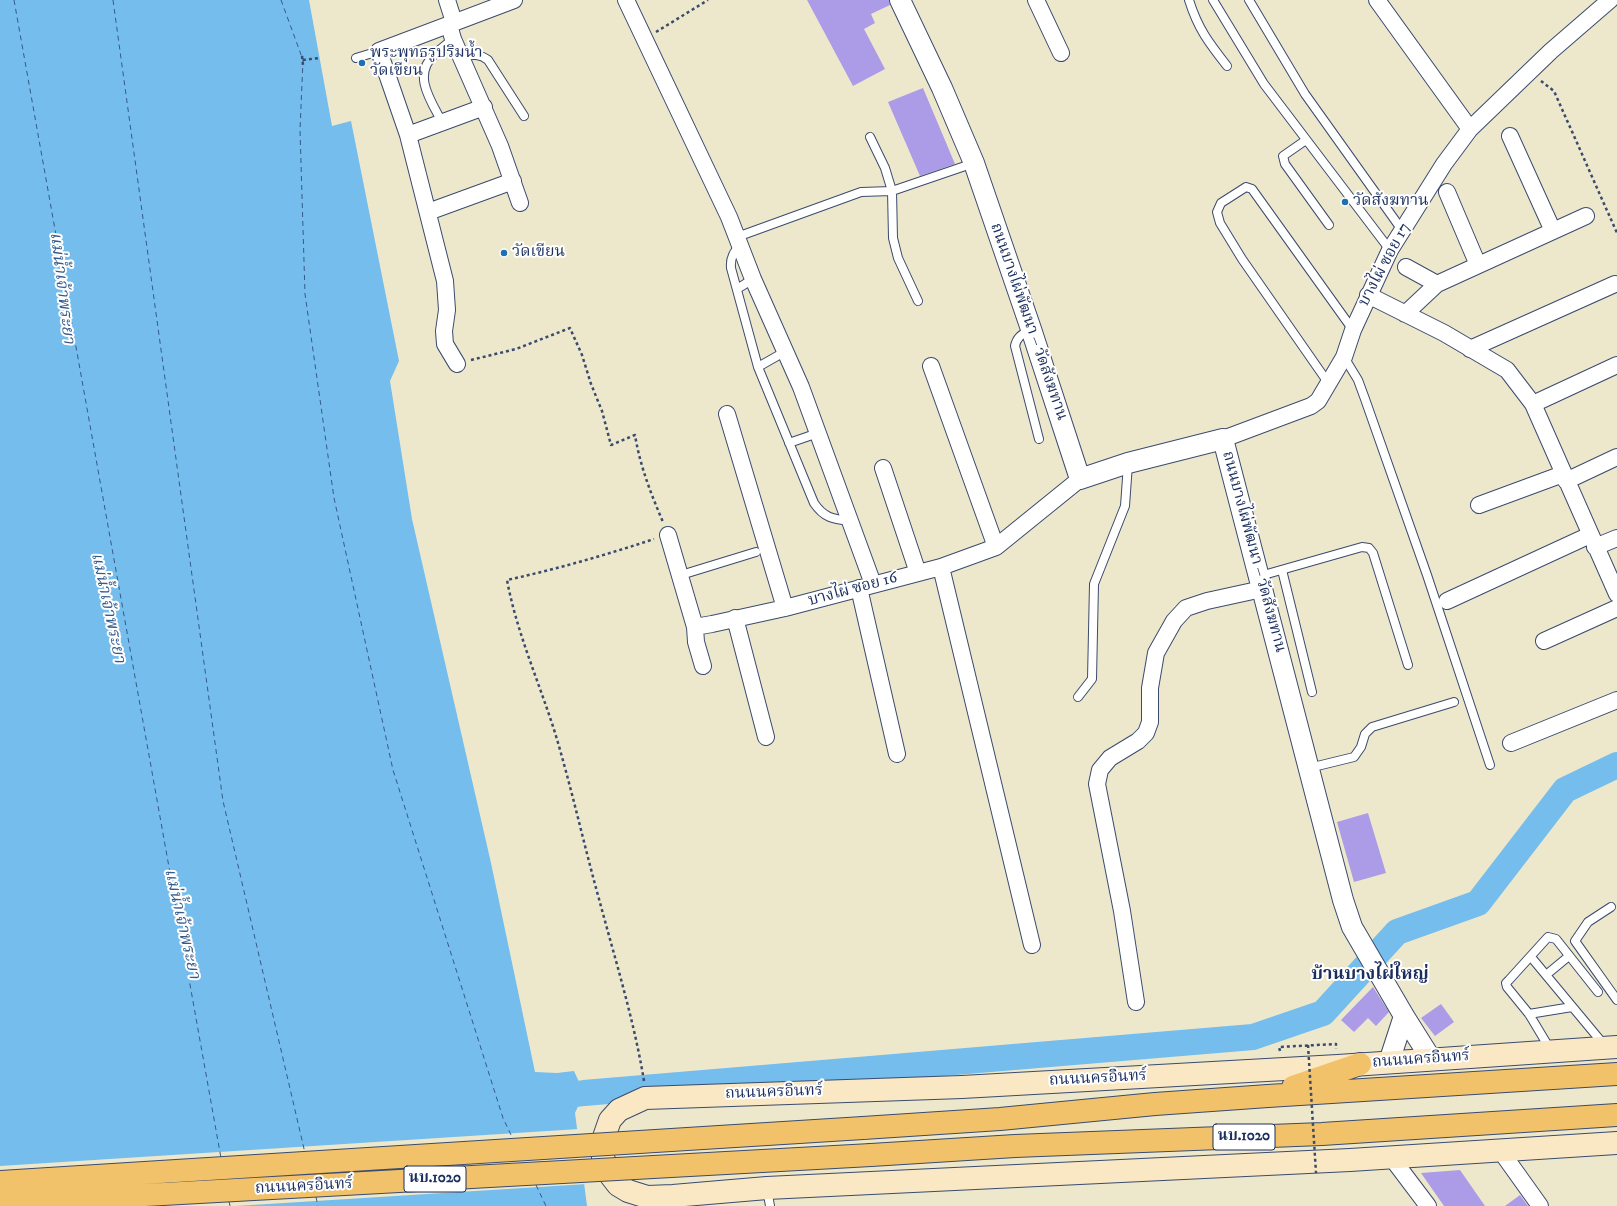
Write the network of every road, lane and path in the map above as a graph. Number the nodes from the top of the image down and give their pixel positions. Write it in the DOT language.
graph roads {
  1 [pos="447,0"];
  2 [pos="514,0"];
  3 [pos="626,0"];
  4 [pos="708,0"];
  5 [pos="900,0"];
  6 [pos="1036,0"];
  7 [pos="1189,0"];
  8 [pos="1214,0"];
  9 [pos="1249,0"];
  10 [pos="1377,0"];
  11 [pos="1610,0"];
  12 [pos="452,29"];
  13 [pos="644,40"];
  14 [pos="379,51"];
  15 [pos="1062,53"];
  16 [pos="461,56"];
  17 [pos="319,58"];
  18 [pos="356,58"];
  19 [pos="303,65"];
  20 [pos="1227,66"];
  21 [pos="1529,72"];
  22 [pos="484,107"];
  23 [pos="524,116"];
  24 [pos="442,122"];
  25 [pos="1470,129"];
  26 [pos="408,135"];
  27 [pos="1510,136"];
  28 [pos="870,137"];
  29 [pos="1306,140"];
  30 [pos="974,163"];
  31 [pos="512,181"];
  32 [pos="892,192"];
  33 [pos="1447,192"];
  34 [pos="520,203"];
  35 [pos="428,212"];
  36 [pos="1586,216"];
  37 [pos="1329,225"];
  38 [pos="1402,230"];
  39 [pos="1553,231"];
  40 [pos="1617,233"];
  41 [pos="739,241"];
  42 [pos="1390,250"];
  43 [pos="1478,265"];
  44 [pos="1406,267"];
  45 [pos="754,279"];
  46 [pos="1437,284"];
  47 [pos="1615,284"];
  48 [pos="737,289"];
  49 [pos="1368,295"];
  50 [pos="918,301"];
  51 [pos="1405,314"];
  52 [pos="1031,330"];
  53 [pos="1352,330"];
  54 [pos="1470,349"];
  55 [pos="786,351"];
  56 [pos="1344,357"];
  57 [pos="462,362"];
  58 [pos="1617,365"];
  59 [pos="931,366"];
  60 [pos="758,367"];
  61 [pos="1329,384"];
  62 [pos="1533,404"];
  63 [pos="727,414"];
  64 [pos="818,433"];
  65 [pos="1039,439"];
  66 [pos="1223,439"];
  67 [pos="789,443"];
  68 [pos="1617,457"];
  69 [pos="1128,463"];
  70 [pos="884,468"];
  71 [pos="1564,477"];
  72 [pos="1080,479"];
  73 [pos="1479,505"];
  74 [pos="850,522"];
  75 [pos="668,535"];
  76 [pos="1617,538"];
  77 [pos="1593,541"];
  78 [pos="996,547"];
  79 [pos="756,552"];
  80 [pos="941,567"];
  81 [pos="1282,570"];
  82 [pos="918,573"];
  83 [pos="681,575"];
  84 [pos="1260,583"];
  85 [pos="866,586"];
  86 [pos="1617,594"];
  87 [pos="1447,601"];
  88 [pos="784,608"];
  89 [pos="1617,608"];
  90 [pos="735,618"];
  91 [pos="695,627"];
  92 [pos="1544,642"];
  93 [pos="1408,665"];
  94 [pos="702,666"];
  95 [pos="1312,692"];
  96 [pos="1078,697"];
  97 [pos="1617,700"];
  98 [pos="1454,702"];
  99 [pos="766,737"];
  100 [pos="1511,743"];
  101 [pos="897,754"];
  102 [pos="1490,765"];
  103 [pos="1309,768"];
  104 [pos="1611,907"];
  105 [pos="1032,945"];
  106 [pos="1569,956"];
  107 [pos="1531,957"];
  108 [pos="1546,975"];
  109 [pos="1598,992"];
  110 [pos="1617,1000"];
  111 [pos="1136,1002"];
  112 [pos="1572,1006"];
  113 [pos="1529,1014"];
  114 [pos="1404,1016"];
  115 [pos="1336,1044"];
  116 [pos="1308,1046"];
  117 [pos="1279,1047"];
  118 [pos="1612,1047"];
  119 [pos="1551,1051"];
  120 [pos="1431,1059"];
  121 [pos="1389,1062"];
  122 [pos="1360,1064"];
  123 [pos="1617,1074"];
  124 [pos="645,1085"];
  125 [pos="1268,1096"];
  126 [pos="1617,1115"];
  127 [pos="1617,1143"];
  128 [pos="1500,1150"];
  129 [pos="1391,1157"];
  130 [pos="1316,1173"];
  131 [pos="0,1182"];
  132 [pos="768,1197"];
  133 [pos="674,1201"];
  134 [pos="647,1202"];
  135 [pos="0,1204"];
  136 [pos="1428,1206"];
  137 [pos="1540,1206"];
  1 -- 12 [label="street"];
  2 -- 12 [label="street"];
  3 -- 13 [label="street"];
  4 -- 13 [label="path"];
  5 -- 30 [label="street, ถนนบางไผ่พัฒนา – วัดสังฆทาน"];
  6 -- 15 [label="street"];
  7 -- 20 [label="lane"];
  8 -- 29 [label="lane"];
  9 -- 38 [label="lane"];
  10 -- 25 [label="street"];
  11 -- 21 [label="street, บางไผ่ ซอย 17"];
  12 -- 14 [label="street"];
  12 -- 16 [label="street"];
  12 -- 24 [label="lane"];
  13 -- 41 [label="street"];
  14 -- 18 [label="lane"];
  14 -- 26 [label="street"];
  16 -- 22 [label="street"];
  16 -- 23 [label="lane"];
  17 -- 19 [label="path"];
  21 -- 25 [label="street, บางไผ่ ซอย 17"];
  21 -- 40 [label="path"];
  22 -- 24 [label="street"];
  22 -- 31 [label="street"];
  24 -- 26 [label="street"];
  25 -- 38 [label="street, บางไผ่ ซอย 17"];
  26 -- 35 [label="street"];
  27 -- 39 [label="street"];
  28 -- 32 [label="lane"];
  29 -- 37 [label="lane"];
  29 -- 42 [label="lane"];
  30 -- 32 [label="lane"];
  30 -- 52 [label="street, ถนนบางไผ่พัฒนา – วัดสังฆทาน"];
  31 -- 34 [label="street"];
  31 -- 35 [label="street"];
  32 -- 41 [label="lane"];
  32 -- 50 [label="lane"];
  33 -- 43 [label="street"];
  35 -- 57 [label="street"];
  36 -- 39 [label="street"];
  38 -- 42 [label="street, บางไผ่ ซอย 17"];
  39 -- 43 [label="street"];
  41 -- 45 [label="street"];
  41 -- 48 [label="lane"];
  42 -- 49 [label="street, บางไผ่ ซอย 17"];
  43 -- 46 [label="street"];
  44 -- 46 [label="street"];
  45 -- 48 [label="lane"];
  45 -- 55 [label="street"];
  46 -- 51 [label="street"];
  47 -- 54 [label="street"];
  48 -- 60 [label="lane"];
  49 -- 51 [label="street"];
  49 -- 53 [label="street, บางไผ่ ซอย 17"];
  51 -- 54 [label="street"];
  52 -- 65 [label="lane"];
  52 -- 72 [label="street, ถนนบางไผ่พัฒนา – วัดสังฆทาน"];
  53 -- 56 [label="street, บางไผ่ ซอย 17"];
  53 -- 61 [label="lane"];
  54 -- 62 [label="street"];
  55 -- 60 [label="lane"];
  55 -- 64 [label="street"];
  56 -- 61 [label="street, บางไผ่ ซอย 17"];
  56 -- 102 [label="lane"];
  57 -- 75 [label="path"];
  58 -- 62 [label="street"];
  59 -- 78 [label="street"];
  60 -- 67 [label="lane"];
  61 -- 66 [label="street, บางไผ่ ซอย 17"];
  62 -- 71 [label="street"];
  63 -- 88 [label="street"];
  64 -- 67 [label="lane"];
  64 -- 74 [label="street"];
  66 -- 69 [label="street, ถนนบางไผ่พัฒนา – วัดสังฆทาน"];
  66 -- 84 [label="street, ถนนบางไผ่พัฒนา – วัดสังฆทาน"];
  67 -- 74 [label="lane"];
  68 -- 71 [label="street"];
  69 -- 72 [label="street, ถนนบางไผ่พัฒนา – วัดสังฆทาน"];
  69 -- 96 [label="lane"];
  70 -- 82 [label="street"];
  71 -- 73 [label="street"];
  71 -- 77 [label="street"];
  72 -- 78 [label="street, บางไผ่ ซอย 16"];
  74 -- 85 [label="street"];
  75 -- 83 [label="street"];
  75 -- 124 [label="path"];
  76 -- 77 [label="street"];
  77 -- 86 [label="street"];
  77 -- 87 [label="street"];
  78 -- 80 [label="street, บางไผ่ ซอย 16"];
  79 -- 83 [label="lane"];
  80 -- 82 [label="street, บางไผ่ ซอย 16"];
  80 -- 105 [label="street"];
  81 -- 84 [label="lane"];
  81 -- 93 [label="lane"];
  81 -- 95 [label="lane"];
  82 -- 85 [label="street, บางไผ่ ซอย 16"];
  83 -- 91 [label="street"];
  84 -- 103 [label="street, ถนนบางไผ่พัฒนา – วัดสังฆทาน"];
  84 -- 111 [label="street"];
  85 -- 88 [label="street, บางไผ่ ซอย 16"];
  85 -- 101 [label="street"];
  88 -- 90 [label="street, บางไผ่ ซอย 16"];
  89 -- 92 [label="street"];
  90 -- 91 [label="street, บางไผ่ ซอย 16"];
  90 -- 99 [label="street"];
  91 -- 94 [label="street"];
  97 -- 100 [label="street"];
  98 -- 103 [label="lane"];
  103 -- 114 [label="street, ถนนบางไผ่พัฒนา – วัดสังฆทาน"];
  104 -- 110 [label="lane"];
  106 -- 107 [label="lane"];
  106 -- 108 [label="lane"];
  106 -- 109 [label="lane"];
  107 -- 108 [label="lane"];
  107 -- 113 [label="lane"];
  108 -- 112 [label="lane"];
  112 -- 113 [label="lane"];
  112 -- 118 [label="lane"];
  113 -- 119 [label="lane"];
  114 -- 120 [label="street, ถนนบางไผ่พัฒนา – วัดสังฆทาน"];
  114 -- 121 [label="street"];
  115 -- 116 [label="path"];
  116 -- 117 [label="path"];
  116 -- 130 [label="path, bridge"];
  118 -- 119 [label="main road, ถนนนครอินทร์ / นบ.1020"];
  119 -- 120 [label="main road, ถนนนครอินทร์ / นบ.1020"];
  120 -- 121 [label="main road, ถนนนครอินทร์ / นบ.1020"];
  121 -- 122 [label="main road, ถนนนครอินทร์ / นบ.1020"];
  122 -- 125 [label="main road"];
  122 -- 134 [label="main road, ถนนนครอินทร์ / นบ.1020"];
  123 -- 125 [label="main road, ถนนนครอินทร์ / นบ.1020"];
  125 -- 131 [label="main road, ถนนนครอินทร์ / นบ.1020, bridge"];
  126 -- 135 [label="main road, ถนนนครอินทร์ / นบ.1020, bridge"];
  127 -- 128 [label="main road, ถนนนครอินทร์ / นบ.1020"];
  128 -- 129 [label="main road, ถนนนครอินทร์ / นบ.1020"];
  128 -- 137 [label="street"];
  129 -- 132 [label="main road, ถนนนครอินทร์ / นบ.1020"];
  129 -- 136 [label="street"];
  132 -- 133 [label="main road, ถนนนครอินทร์ / นบ.1020"];
  133 -- 134 [label="main road, ถนนนครอินทร์ / นบ.1020"];
}
